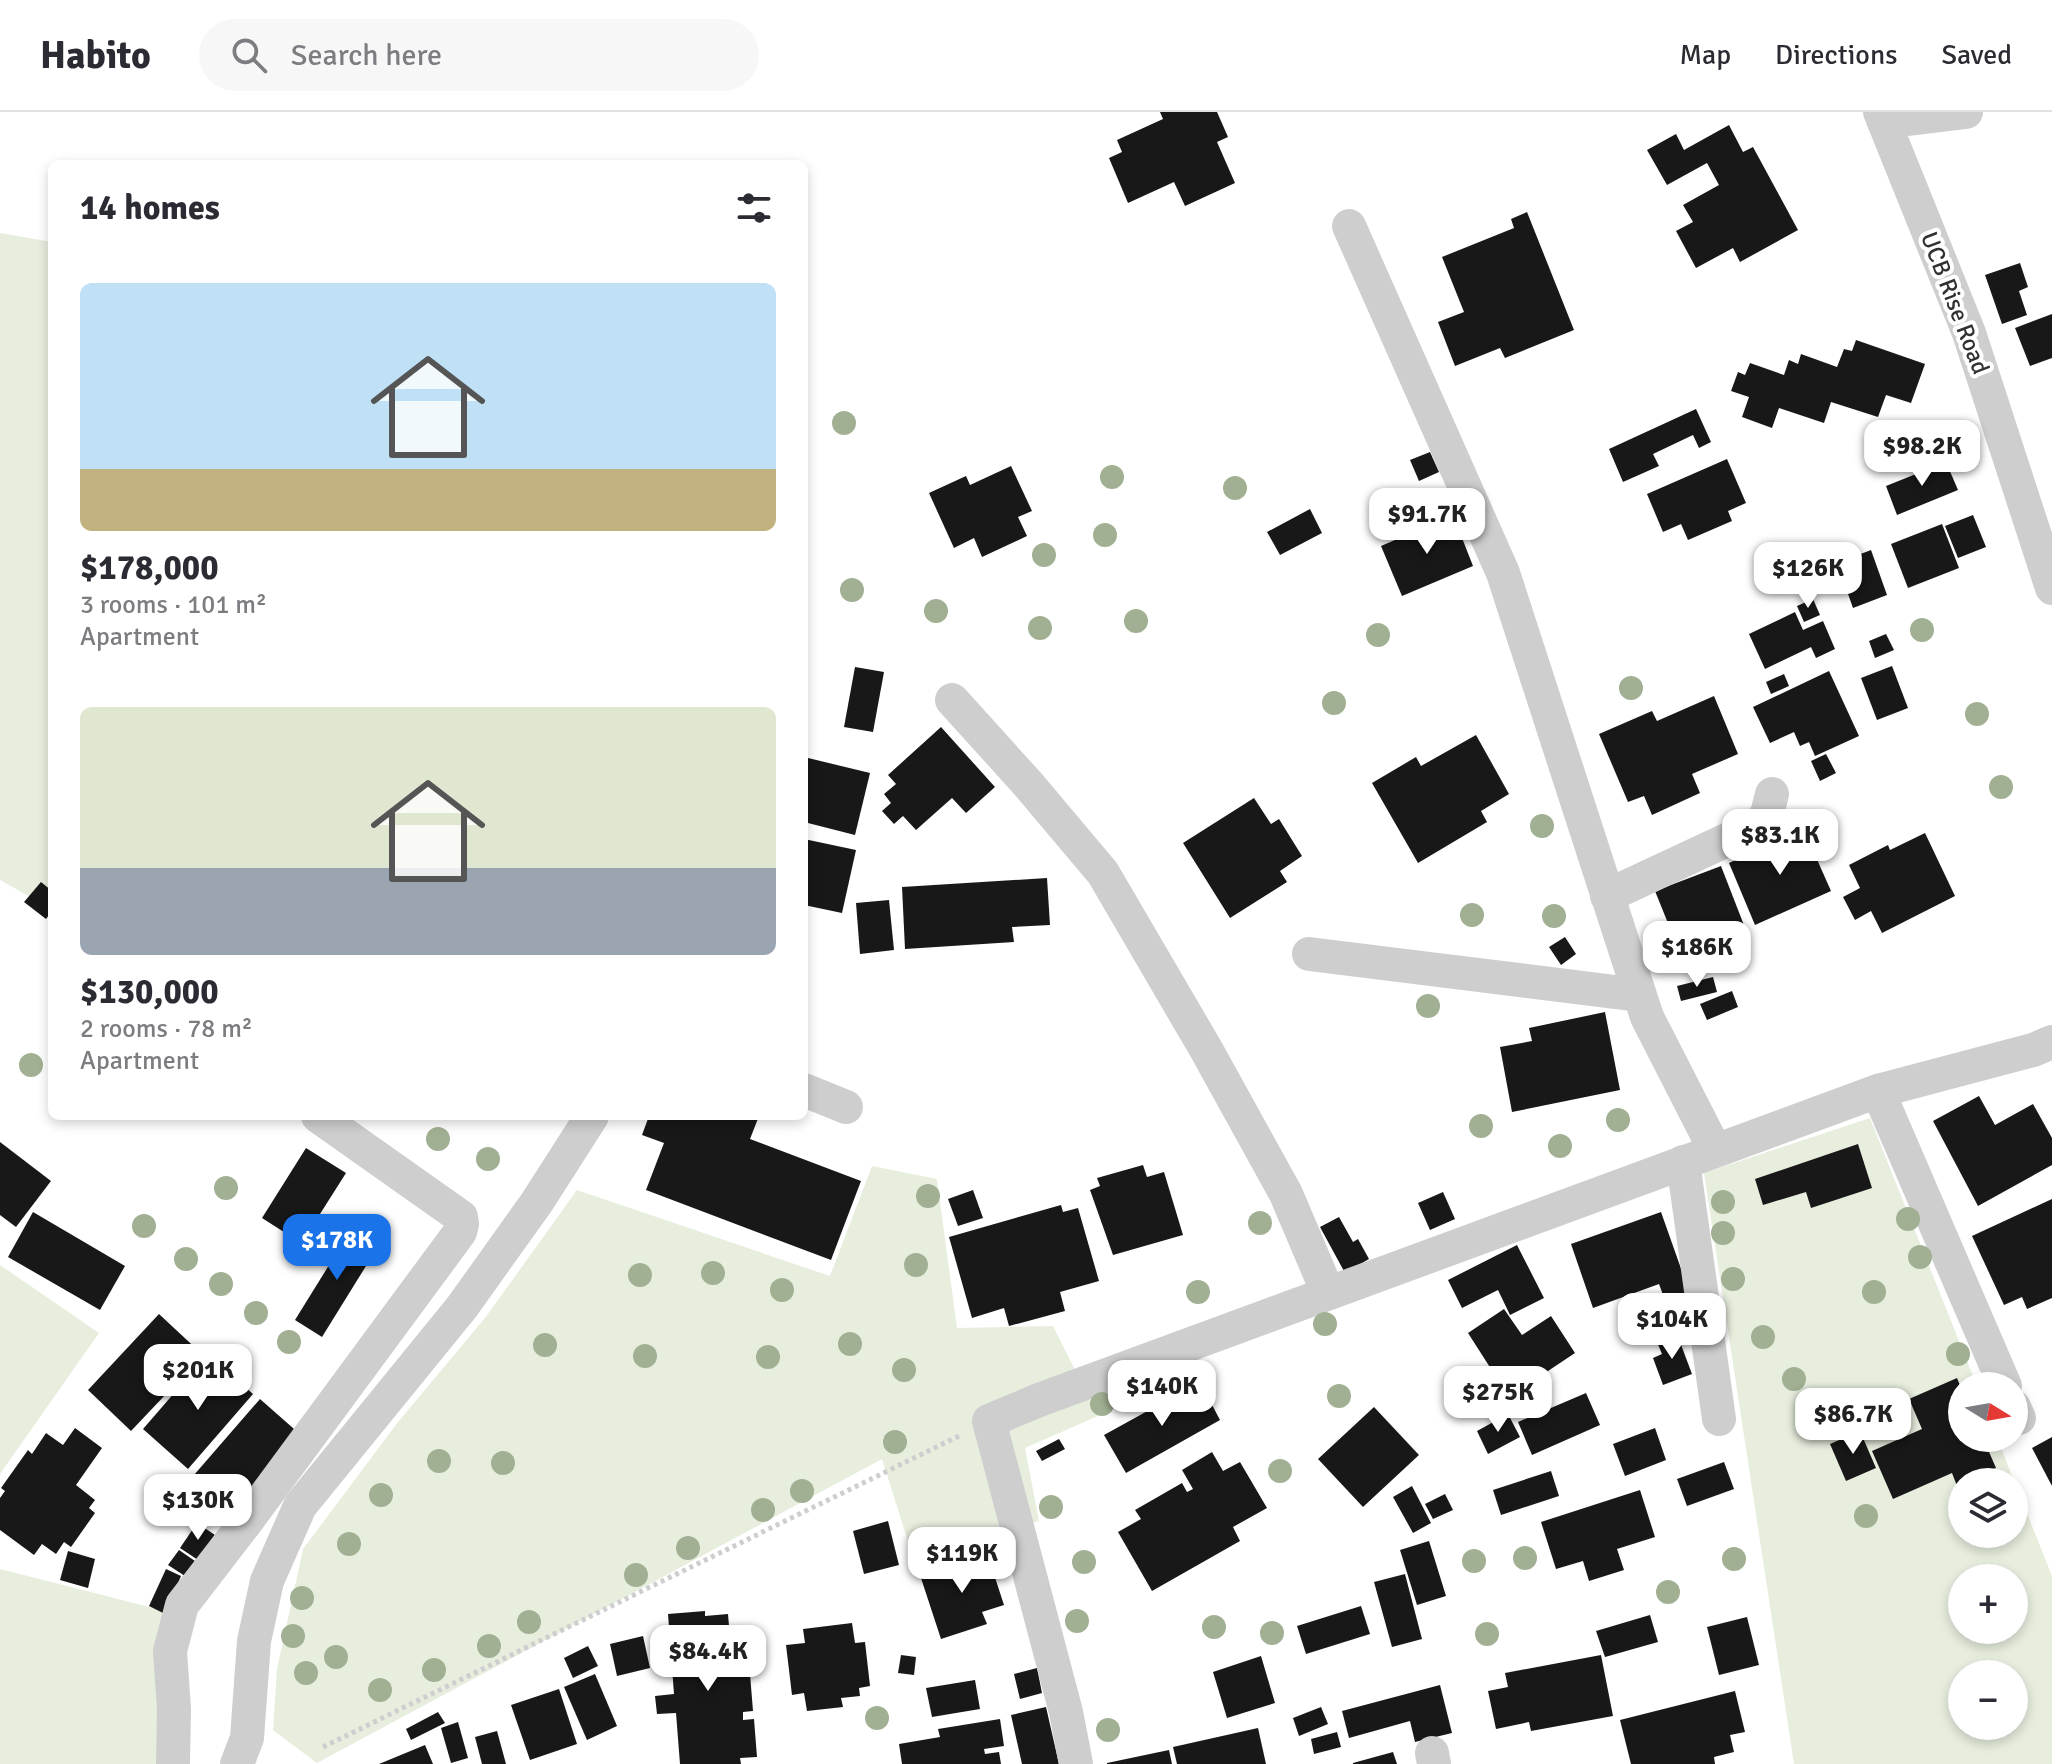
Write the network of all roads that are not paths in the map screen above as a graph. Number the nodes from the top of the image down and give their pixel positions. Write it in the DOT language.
graph roads {
  1 [pos="1966,112"];
  2 [pos="1882,117"];
  3 [pos="1349,226"];
  4 [pos="2052,588"];
  5 [pos="952,700"];
  6 [pos="1772,794"];
  7 [pos="1607,896"];
  8 [pos="1309,954"];
  9 [pos="1639,995"];
  10 [pos="2052,1042"];
  11 [pos="1878,1091"];
  12 [pos="808,1092"];
  13 [pos="846,1107"];
  14 [pos="324,1120"];
  15 [pos="589,1120"];
  16 [pos="1715,1150"];
  17 [pos="1683,1162"];
  18 [pos="1328,1293"];
  19 [pos="1999,1372"];
  20 [pos="1719,1419"];
  21 [pos="173,1764"];
  22 [pos="237,1764"];
  23 [pos="1076,1764"];
  1 -- 2 [label="street"];
  2 -- 4 [label="street, UCB Rise Road"];
  3 -- 7 [label="street"];
  5 -- 18 [label="street"];
  6 -- 7 [label="street"];
  7 -- 9 [label="street"];
  8 -- 9 [label="street"];
  9 -- 16 [label="street"];
  10 -- 11 [label="street"];
  11 -- 16 [label="street"];
  11 -- 19 [label="street"];
  12 -- 13 [label="street"];
  14 -- 21 [label="street"];
  15 -- 22 [label="street"];
  16 -- 17 [label="street"];
  17 -- 18 [label="street"];
  17 -- 20 [label="street"];
  18 -- 23 [label="street"];
}
